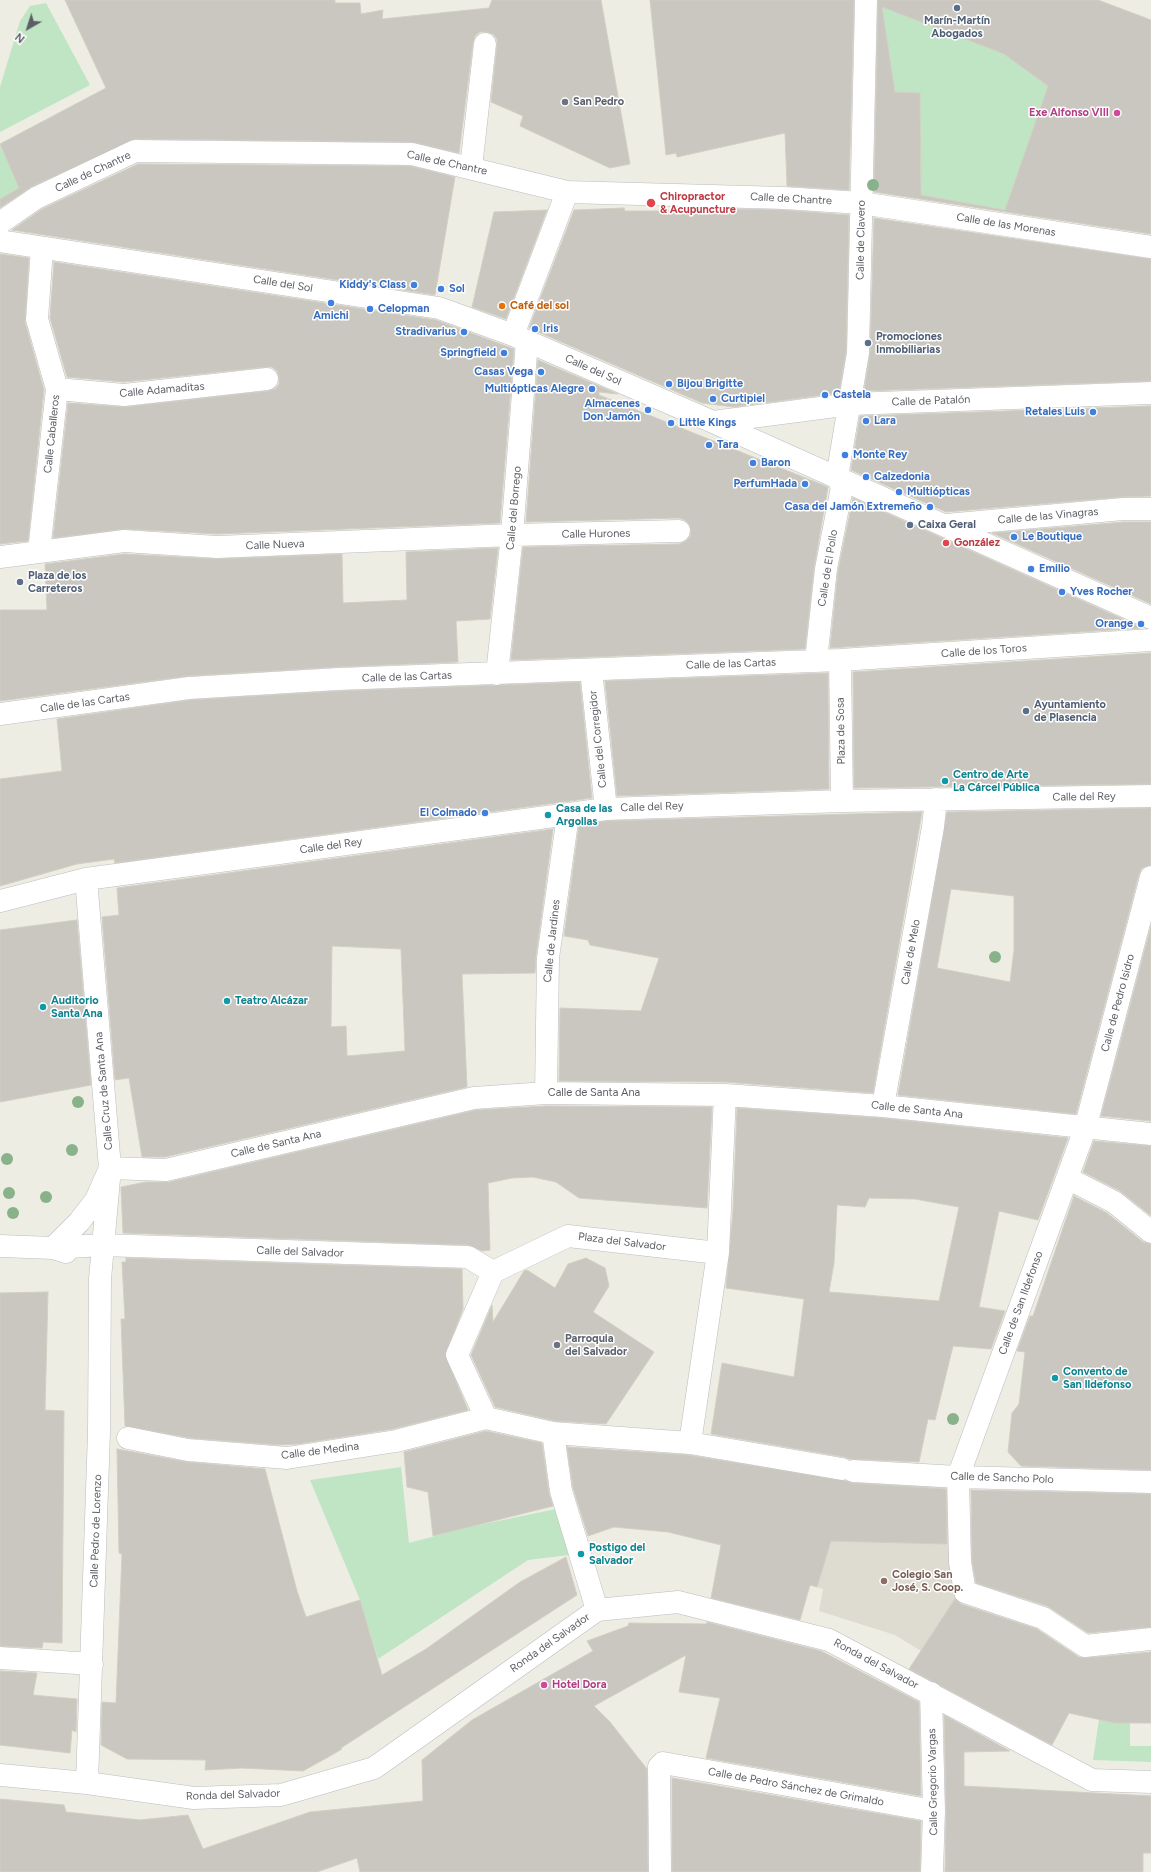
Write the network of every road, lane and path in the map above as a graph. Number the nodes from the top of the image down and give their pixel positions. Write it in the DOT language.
graph roads {
  1 [pos="866,1"];
  2 [pos="485,44"];
  3 [pos="471,167"];
  4 [pos="567,192"];
  5 [pos="861,203"];
  6 [pos="0,223"];
  7 [pos="0,242"];
  8 [pos="1151,247"];
  9 [pos="42,248"];
  10 [pos="520,338"];
  11 [pos="267,379"];
  12 [pos="57,389"];
  13 [pos="1151,393"];
  14 [pos="851,404"];
  15 [pos="713,422"];
  16 [pos="837,477"];
  17 [pos="1151,509"];
  18 [pos="945,525"];
  19 [pos="679,531"];
  20 [pos="512,535"];
  21 [pos="39,551"];
  22 [pos="0,557"];
  23 [pos="1151,618"];
  24 [pos="1151,640"];
  25 [pos="816,660"];
  26 [pos="840,660"];
  27 [pos="591,670"];
  28 [pos="497,674"];
  29 [pos="0,714"];
  30 [pos="1151,796"];
  31 [pos="936,799"];
  32 [pos="842,801"];
  33 [pos="606,809"];
  34 [pos="568,815"];
  35 [pos="1151,877"];
  36 [pos="86,879"];
  37 [pos="0,901"];
  38 [pos="546,1093"];
  39 [pos="725,1095"];
  40 [pos="883,1106"];
  41 [pos="1085,1129"];
  42 [pos="1151,1134"];
  43 [pos="110,1168"];
  44 [pos="1067,1178"];
  45 [pos="1151,1232"];
  46 [pos="102,1245"];
  47 [pos="0,1246"];
  48 [pos="53,1248"];
  49 [pos="718,1253"];
  50 [pos="493,1272"];
  51 [pos="100,1279"];
  52 [pos="486,1418"];
  53 [pos="553,1433"];
  54 [pos="128,1438"];
  55 [pos="690,1443"];
  56 [pos="958,1477"];
  57 [pos="1151,1482"];
  58 [pos="597,1610"];
  59 [pos="1151,1639"];
  60 [pos="0,1658"];
  61 [pos="92,1664"];
  62 [pos="931,1693"];
  63 [pos="0,1775"];
  64 [pos="1151,1782"];
  65 [pos="87,1783"];
  66 [pos="934,1810"];
  67 [pos="660,1872"];
  68 [pos="932,1872"];
  1 -- 5 [label="street, Calle de Clavero"];
  2 -- 3 [label="street"];
  3 -- 4 [label="street, Calle de Chantre"];
  3 -- 6 [label="street, Calle de Chantre"];
  4 -- 5 [label="street, Calle de Chantre"];
  4 -- 10 [label="street, Calle del Borrego"];
  5 -- 8 [label="street, Calle de las Morenas"];
  5 -- 14 [label="street, Calle de Clavero"];
  7 -- 9 [label="street, Calle del Sol"];
  9 -- 10 [label="street, Calle del Sol"];
  9 -- 12 [label="street, Calle Caballeros"];
  10 -- 15 [label="street, Calle del Sol"];
  10 -- 20 [label="street, Calle del Borrego"];
  11 -- 12 [label="street, Calle Adamaditas"];
  12 -- 21 [label="street, Calle Caballeros"];
  13 -- 14 [label="street, Calle de Patalón"];
  14 -- 15 [label="street, Calle de Patalón"];
  14 -- 16 [label="street, Calle de Clavero"];
  15 -- 16 [label="street, Calle del Sol"];
  16 -- 18 [label="street, Calle del Sol"];
  16 -- 25 [label="street, Calle de El Pollo"];
  17 -- 18 [label="street, Calle de las Vinagras"];
  18 -- 23 [label="street, Calle del Sol"];
  19 -- 20 [label="street, Calle Hurones"];
  20 -- 21 [label="street, Calle Nueva"];
  20 -- 28 [label="street, Calle del Borrego"];
  21 -- 22 [label="street, Calle Nueva"];
  24 -- 26 [label="street, Calle de los Toros"];
  25 -- 26 [label="street, Calle de los Toros"];
  25 -- 27 [label="street, Calle de las Cartas"];
  26 -- 32 [label="street, Plaza de Sosa"];
  27 -- 28 [label="street, Calle de las Cartas"];
  27 -- 33 [label="street, Calle del Corregidor"];
  28 -- 29 [label="street, Calle de las Cartas"];
  30 -- 31 [label="street, Calle del Rey"];
  31 -- 32 [label="street, Calle del Rey"];
  31 -- 40 [label="street, Calle de Melo"];
  32 -- 33 [label="street, Calle del Rey"];
  33 -- 34 [label="street, Calle del Rey"];
  34 -- 36 [label="street, Calle del Rey"];
  34 -- 38 [label="street, Calle de Jardines"];
  35 -- 41 [label="street, Calle de Pedro Isidro"];
  36 -- 37 [label="street, Calle del Rey"];
  36 -- 43 [label="street, Calle Cruz de Santa Ana"];
  38 -- 39 [label="street, Calle de Santa Ana"];
  38 -- 43 [label="street, Calle de Santa Ana"];
  39 -- 40 [label="street, Calle de Santa Ana"];
  39 -- 49 [label="street"];
  40 -- 41 [label="street, Calle de Santa Ana"];
  41 -- 42 [label="street, Calle de Santa Ana"];
  41 -- 44 [label="street, Calle de San Ildefonso"];
  43 -- 46 [label="street, Calle Cruz de Santa Ana"];
  43 -- 48 [label="street"];
  44 -- 45 [label="street"];
  44 -- 56 [label="street, Calle de San Ildefonso"];
  46 -- 48 [label="street, Calle del Salvador"];
  46 -- 50 [label="street, Calle del Salvador"];
  46 -- 51 [label="street, Calle Cruz de Santa Ana"];
  47 -- 48 [label="street"];
  48 -- 51 [label="street"];
  49 -- 50 [label="street, Plaza del Salvador"];
  49 -- 55 [label="street"];
  50 -- 52 [label="street"];
  51 -- 61 [label="street, Calle Pedro de Lorenzo"];
  52 -- 53 [label="street"];
  52 -- 54 [label="street, Calle de Medina"];
  53 -- 55 [label="street"];
  53 -- 58 [label="street"];
  55 -- 56 [label="street, Calle de Sancho Polo"];
  56 -- 57 [label="street, Calle de Sancho Polo"];
  56 -- 59 [label="street"];
  58 -- 62 [label="street, Ronda del Salvador"];
  58 -- 65 [label="street, Ronda del Salvador"];
  60 -- 61 [label="street"];
  61 -- 65 [label="street, Calle Pedro de Lorenzo"];
  62 -- 64 [label="street, Ronda del Salvador"];
  62 -- 66 [label="street, Calle Gregorio Vargas"];
  63 -- 65 [label="street, Ronda del Salvador"];
  66 -- 67 [label="street, Calle de Pedro Sánchez de Grimaldo"];
  66 -- 68 [label="street, Calle Gregorio Vargas"];
}
